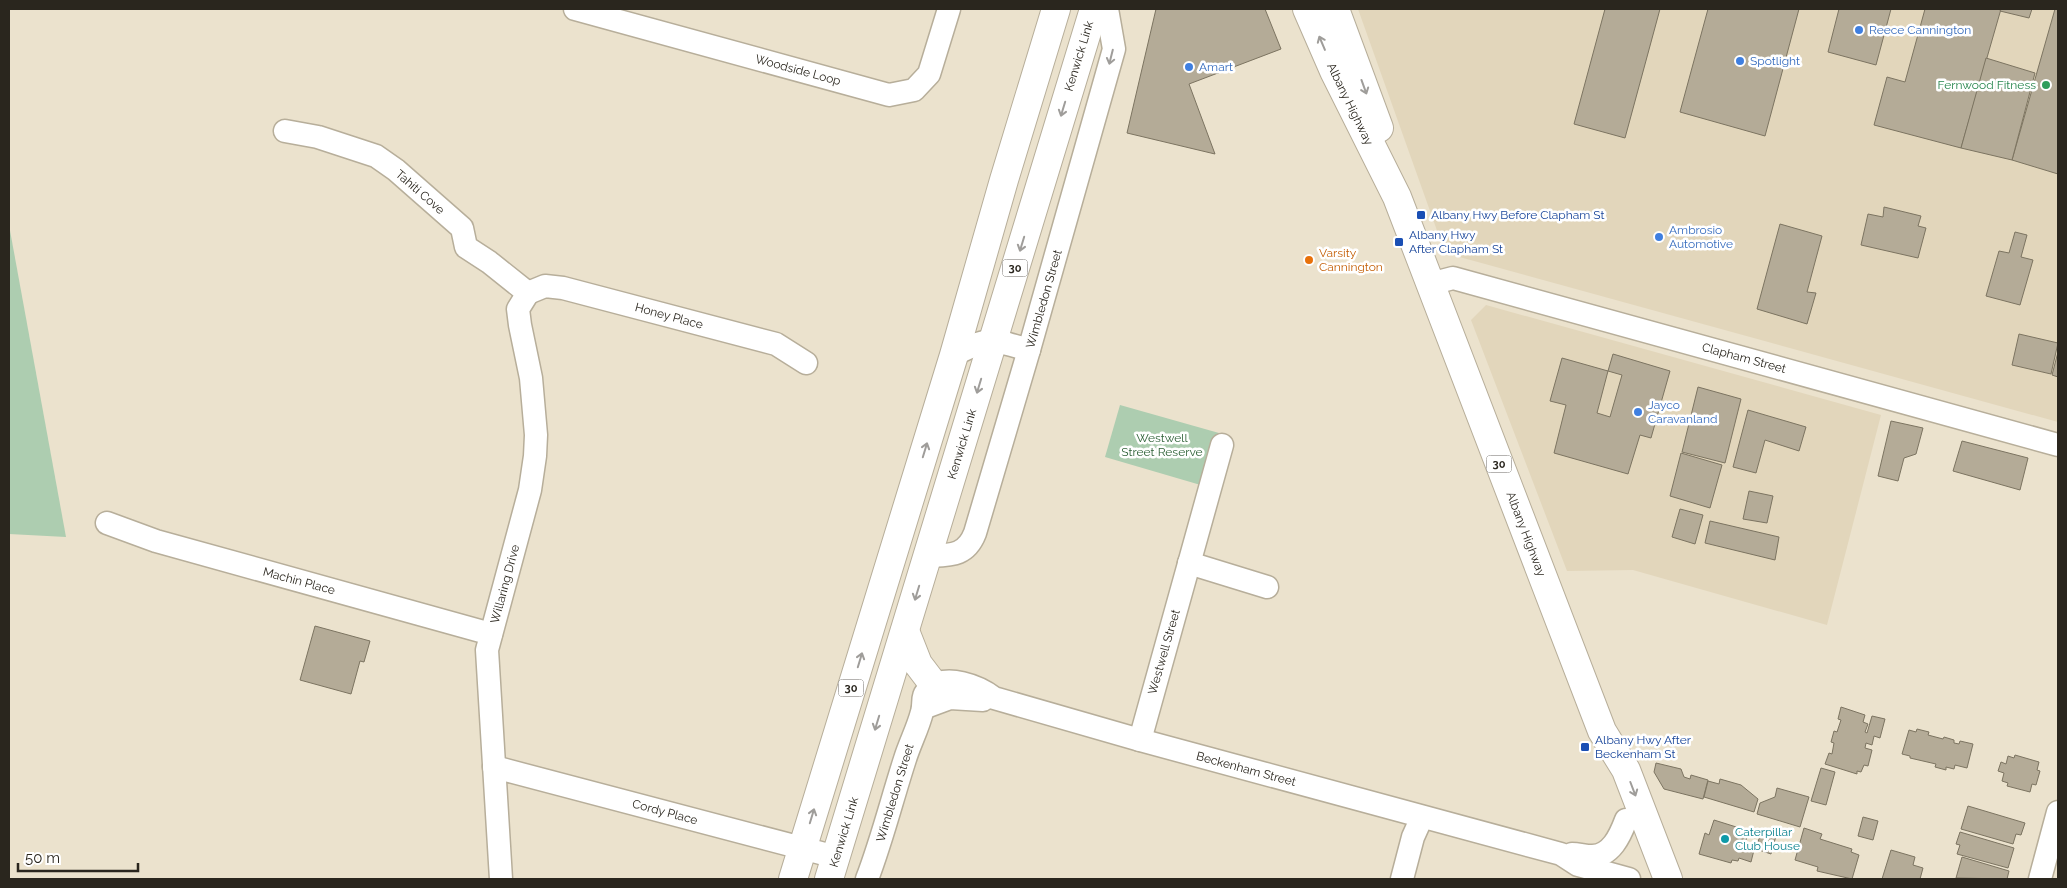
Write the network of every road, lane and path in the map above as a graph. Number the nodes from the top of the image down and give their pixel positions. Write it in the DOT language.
graph roads {
  1 [pos="949,9"];
  2 [pos="1056,9"];
  3 [pos="1094,9"];
  4 [pos="1107,9"];
  5 [pos="1307,9"];
  6 [pos="1335,9"];
  7 [pos="589,11"];
  8 [pos="285,131"];
  9 [pos="1397,197"];
  10 [pos="1430,284"];
  11 [pos="528,293"];
  12 [pos="994,340"];
  13 [pos="1029,350"];
  14 [pos="954,355"];
  15 [pos="806,363"];
  16 [pos="1222,444"];
  17 [pos="2058,445"];
  18 [pos="107,523"];
  19 [pos="928,556"];
  20 [pos="1189,563"];
  21 [pos="1267,587"];
  22 [pos="905,631"];
  23 [pos="491,634"];
  24 [pos="928,697"];
  25 [pos="1602,731"];
  26 [pos="1140,740"];
  27 [pos="494,767"];
  28 [pos="2058,812"];
  29 [pos="1422,817"];
  30 [pos="1626,820"];
  31 [pos="802,849"];
  32 [pos="1561,854"];
  33 [pos="833,868"];
  34 [pos="501,879"];
  35 [pos="793,879"];
  36 [pos="867,879"];
  37 [pos="1402,879"];
  38 [pos="1629,879"];
  39 [pos="1648,879"];
  40 [pos="1668,879"];
  41 [pos="2040,879"];
  1 -- 7 [label="street, Woodside Loop"];
  2 -- 14 [label="highway, 30"];
  3 -- 12 [label="highway, Kenwick Link / 30, one-way"];
  4 -- 13 [label="street, Wimbledon Street, one-way"];
  9 -- 5 [label="highway, Albany Highway / 30, one-way"];
  6 -- 9 [label="highway, Albany Highway / 30, one-way"];
  8 -- 11 [label="street, Tahiti Cove"];
  9 -- 10 [label="highway, Albany Highway / 30"];
  10 -- 17 [label="street, Clapham Street"];
  10 -- 25 [label="highway, Albany Highway / 30"];
  11 -- 15 [label="street, Honey Place"];
  11 -- 23 [label="street, Willaring Drive"];
  12 -- 13 [label="street"];
  12 -- 14 [label="street"];
  12 -- 19 [label="highway, Kenwick Link / 30, one-way"];
  13 -- 19 [label="street, Wimbledon Street"];
  31 -- 14 [label="highway, 30, one-way"];
  16 -- 20 [label="street, Westwell Street"];
  18 -- 23 [label="street, Machin Place"];
  19 -- 22 [label="highway, Kenwick Link / 30, one-way"];
  20 -- 21 [label="street"];
  20 -- 26 [label="street, Westwell Street"];
  22 -- 24 [label="highway"];
  22 -- 33 [label="highway, Kenwick Link / 30, one-way"];
  23 -- 27 [label="street, Willaring Drive"];
  24 -- 26 [label="street, Beckenham Street"];
  24 -- 36 [label="street, Wimbledon Street"];
  25 -- 30 [label="highway, Albany Highway / 30"];
  25 -- 40 [label="highway, Albany Highway / 30, one-way"];
  26 -- 29 [label="street, Beckenham Street"];
  27 -- 31 [label="street, Cordy Place"];
  27 -- 34 [label="street, Willaring Drive"];
  28 -- 41 [label="street"];
  29 -- 32 [label="street, Beckenham Street"];
  29 -- 37 [label="street"];
  30 -- 32 [label="street, Beckenham Street"];
  30 -- 39 [label="highway, Albany Highway / 30"];
  31 -- 33 [label="street, Cordy Place"];
  31 -- 35 [label="highway, 30"];
  32 -- 38 [label="street, Beckenham Street"];
}
